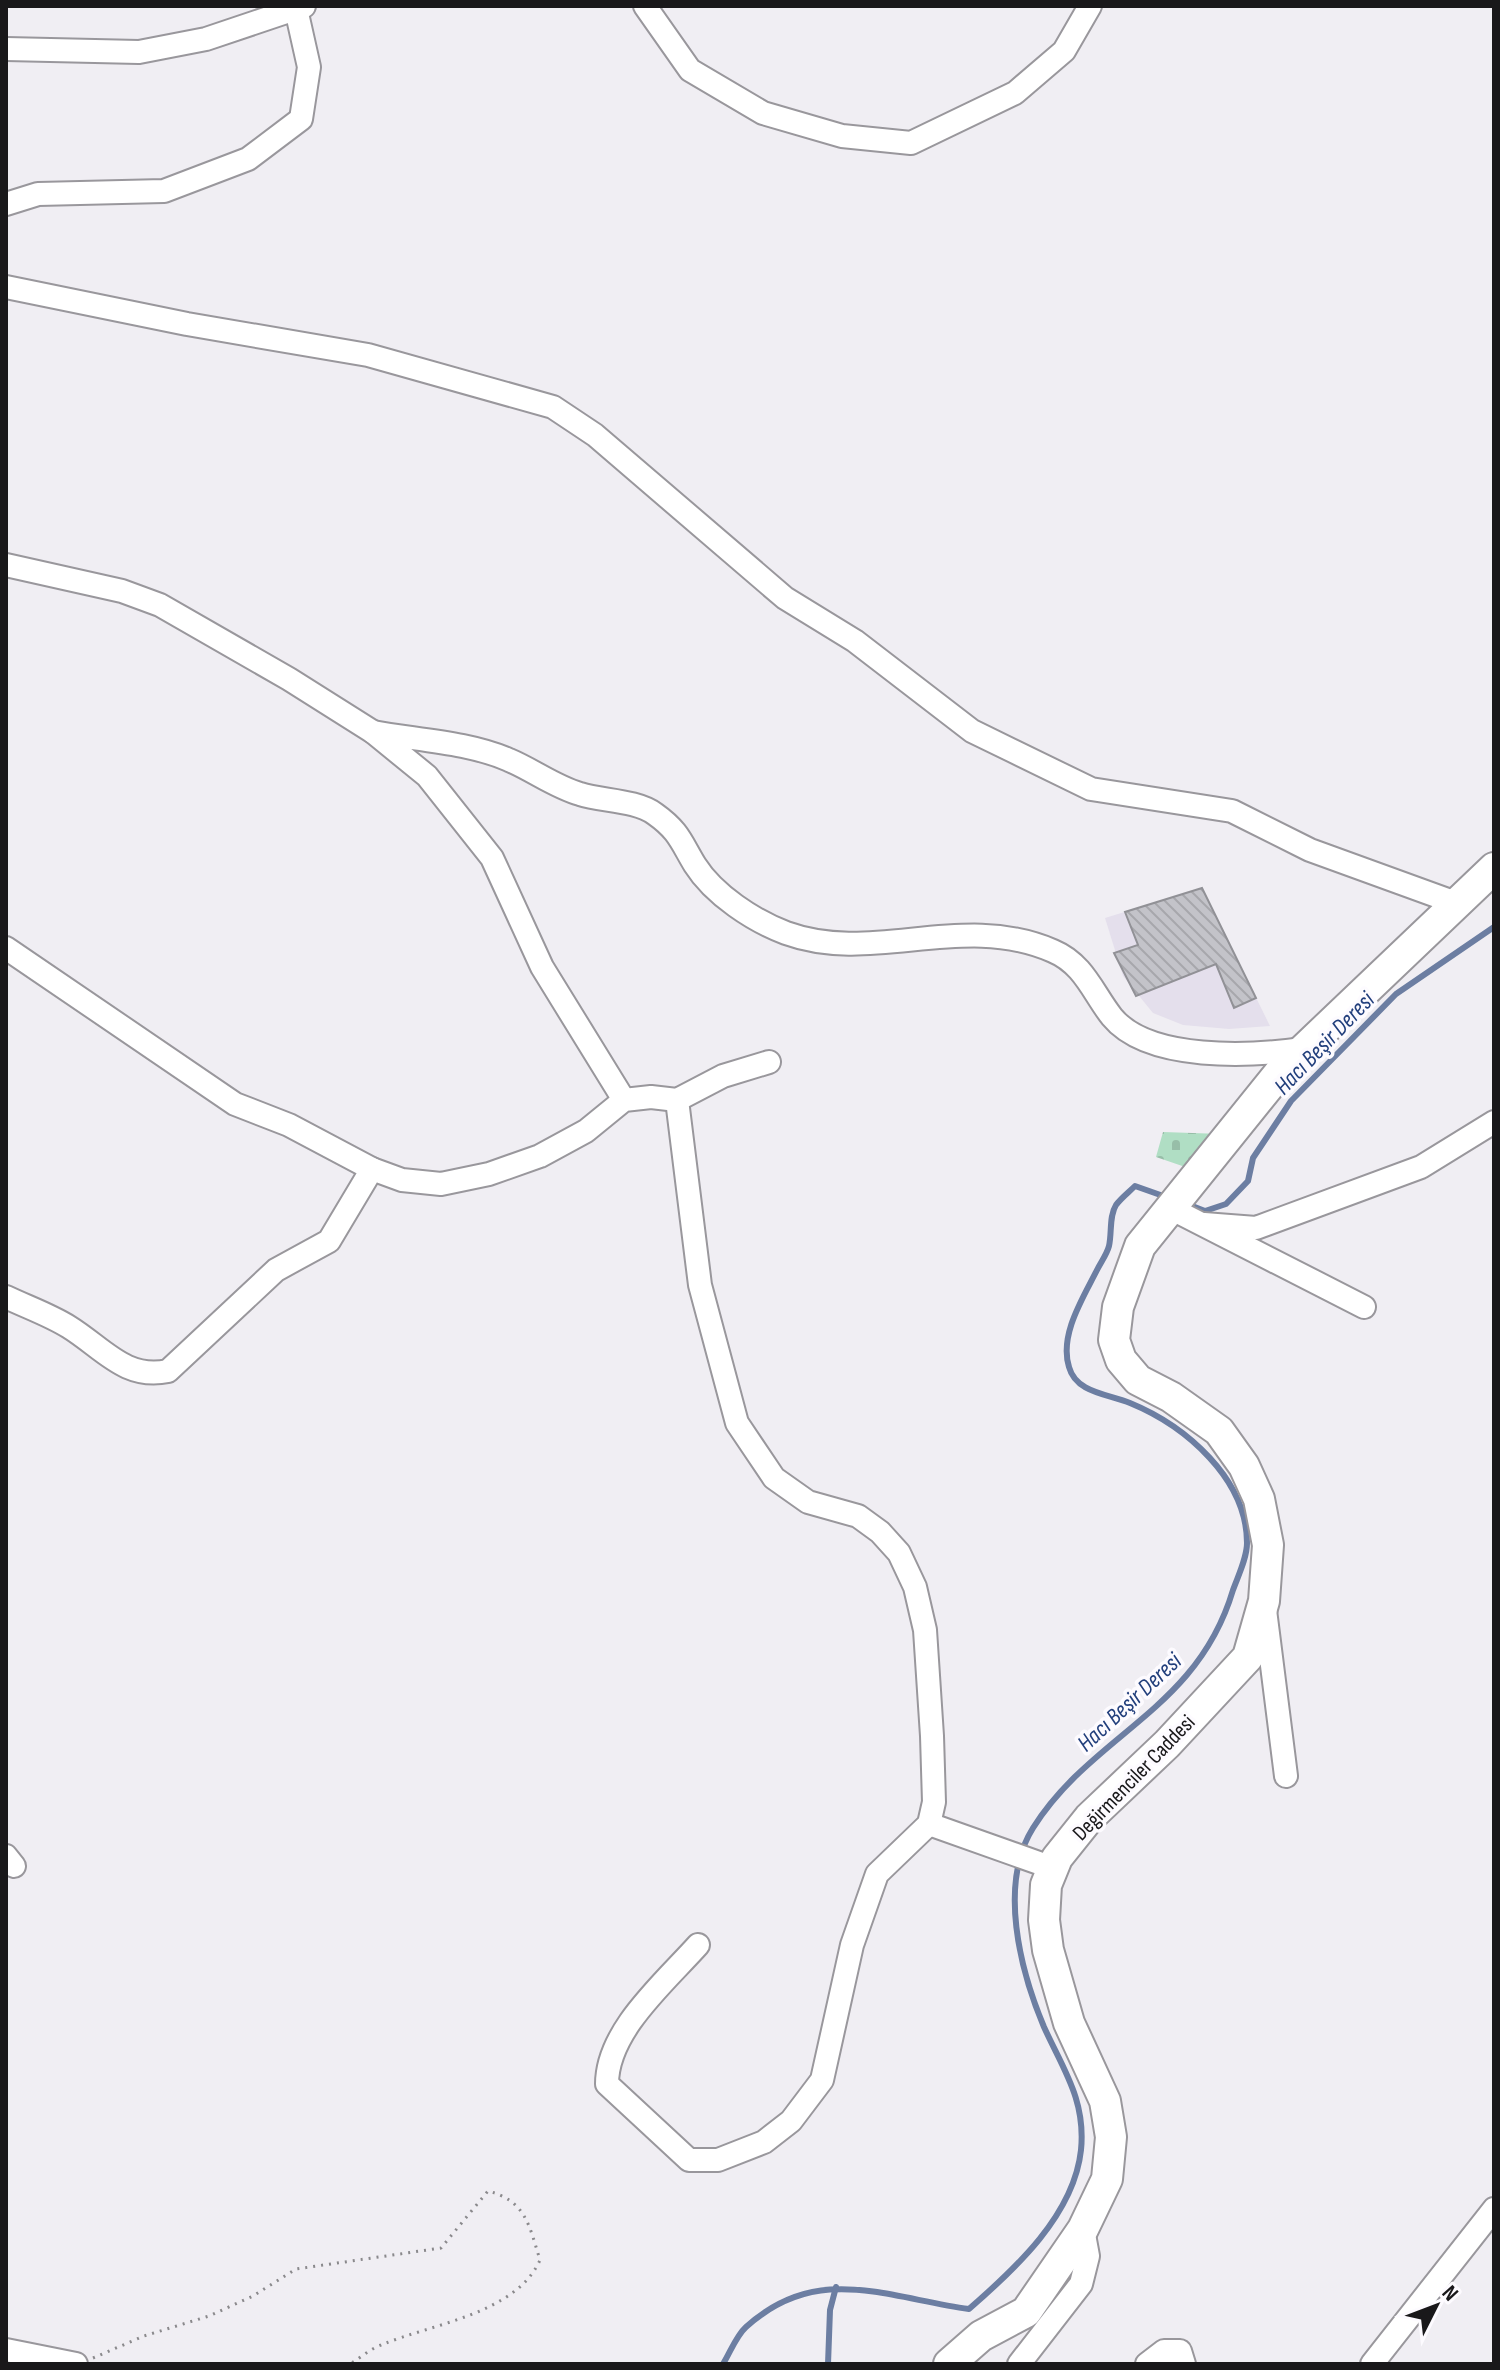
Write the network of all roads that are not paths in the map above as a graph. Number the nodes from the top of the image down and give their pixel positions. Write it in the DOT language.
graph roads {
  1 [pos="645,6"];
  2 [pos="1090,6"];
  3 [pos="300,8"];
  4 [pos="6,49"];
  5 [pos="6,204"];
  6 [pos="6,287"];
  7 [pos="6,565"];
  8 [pos="373,732"];
  9 [pos="1494,868"];
  10 [pos="1456,903"];
  11 [pos="6,948"];
  12 [pos="1303,1049"];
  13 [pos="769,1062"];
  14 [pos="624,1100"];
  15 [pos="677,1100"];
  16 [pos="1494,1122"];
  17 [pos="372,1169"];
  18 [pos="1172,1209"];
  19 [pos="1204,1224"];
  20 [pos="6,1297"];
  21 [pos="1364,1307"];
  22 [pos="1264,1601"];
  23 [pos="1286,1776"];
  24 [pos="929,1824"];
  25 [pos="1043,1864"];
  26 [pos="698,1945"];
  27 [pos="1494,2209"];
  28 [pos="1083,2229"];
  29 [pos="6,2350"];
  30 [pos="76,2364"];
  31 [pos="949,2364"];
  32 [pos="1019,2364"];
  33 [pos="1147,2364"];
  34 [pos="1184,2364"];
  35 [pos="1372,2364"];
  1 -- 2 [label="street"];
  3 -- 4 [label="street"];
  3 -- 5 [label="street"];
  6 -- 10 [label="street"];
  7 -- 8 [label="street"];
  8 -- 12 [label="street"];
  8 -- 14 [label="street"];
  9 -- 10 [label="main road, Değirmenciler Caddesi"];
  10 -- 12 [label="main road, Değirmenciler Caddesi"];
  11 -- 17 [label="street"];
  12 -- 18 [label="main road, Değirmenciler Caddesi"];
  13 -- 15 [label="street"];
  14 -- 15 [label="street"];
  14 -- 17 [label="street"];
  15 -- 24 [label="street"];
  16 -- 19 [label="street"];
  17 -- 20 [label="street"];
  18 -- 19 [label="street"];
  18 -- 22 [label="main road, Değirmenciler Caddesi"];
  19 -- 21 [label="street"];
  22 -- 23 [label="street"];
  22 -- 25 [label="main road, Değirmenciler Caddesi"];
  24 -- 25 [label="street"];
  24 -- 26 [label="street"];
  25 -- 28 [label="main road, Değirmenciler Caddesi"];
  27 -- 35 [label="street"];
  28 -- 31 [label="main road, Değirmenciler Caddesi"];
  28 -- 32 [label="street"];
  29 -- 30 [label="street"];
  33 -- 34 [label="street"];
}
